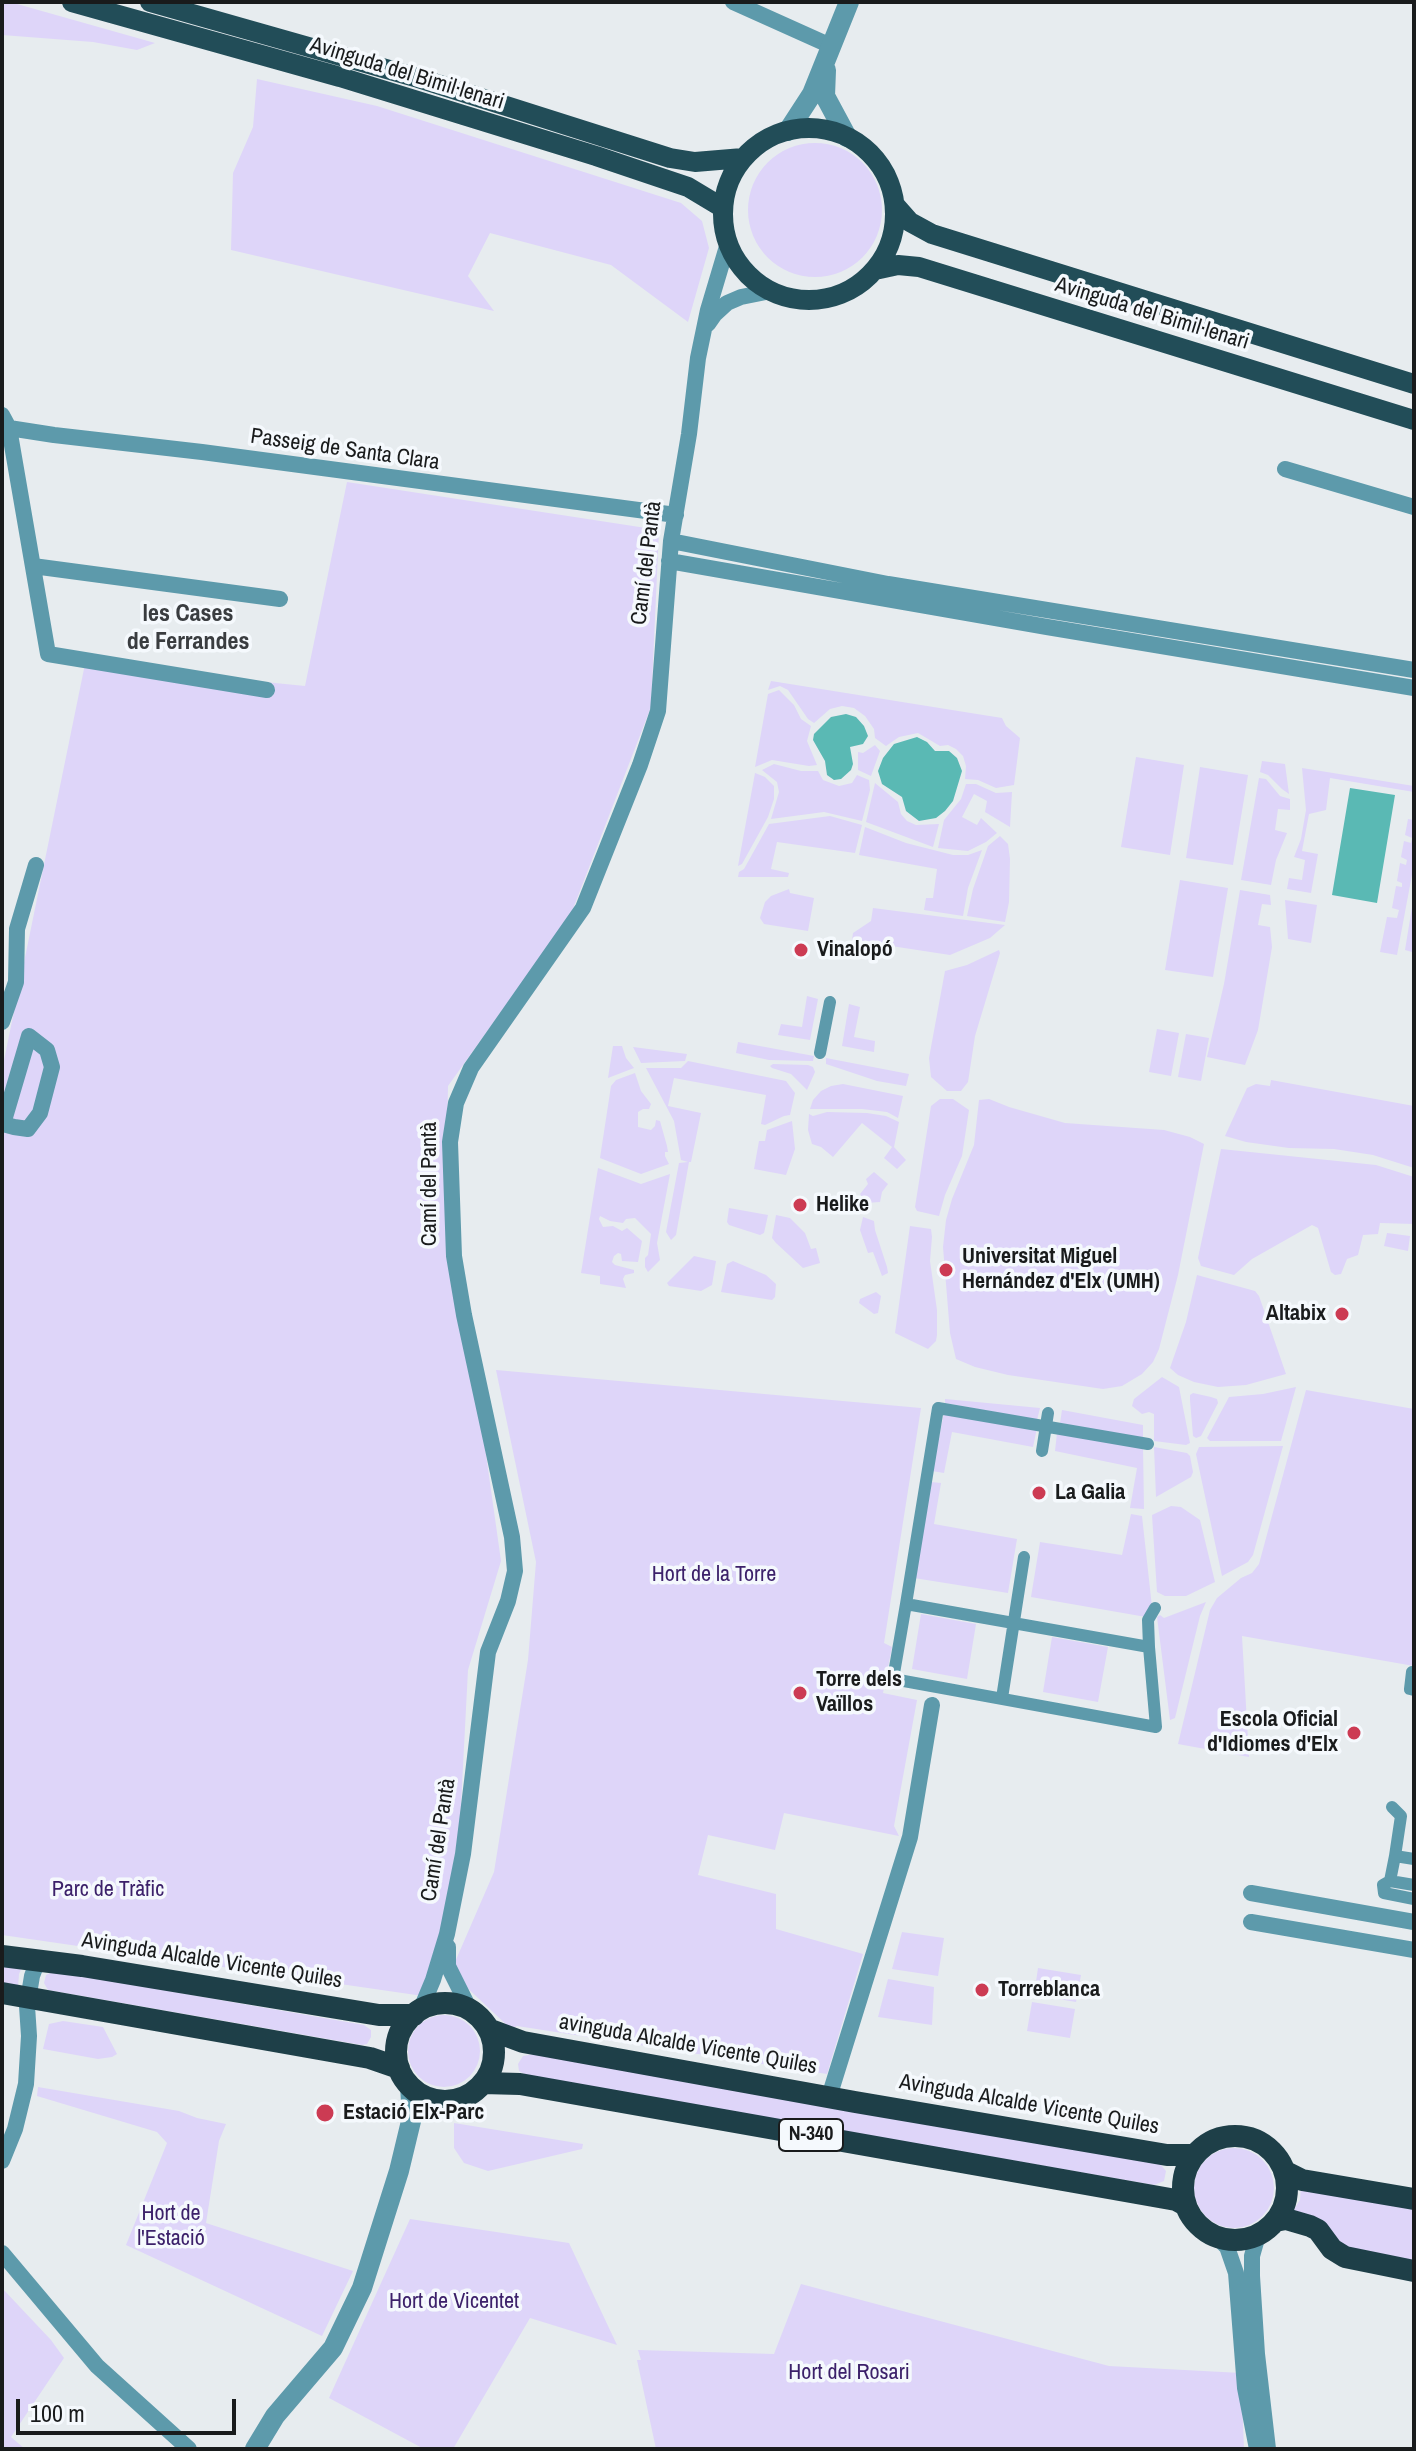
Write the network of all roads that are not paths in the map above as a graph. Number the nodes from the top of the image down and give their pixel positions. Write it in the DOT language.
graph roads {
  1 [pos="72,2"];
  2 [pos="150,2"];
  3 [pos="733,2"];
  4 [pos="849,2"];
  5 [pos="828,53"];
  6 [pos="788,131"];
  7 [pos="847,137"];
  8 [pos="743,158"];
  9 [pos="895,205"];
  10 [pos="723,208"];
  11 [pos="728,243"];
  12 [pos="875,270"];
  13 [pos="771,291"];
  14 [pos="703,332"];
  15 [pos="1414,384"];
  16 [pos="1414,420"];
  17 [pos="5,422"];
  18 [pos="1285,469"];
  19 [pos="1414,507"];
  20 [pos="676,515"];
  21 [pos="671,541"];
  22 [pos="669,561"];
  23 [pos="33,566"];
  24 [pos="280,599"];
  25 [pos="1414,670"];
  26 [pos="1414,688"];
  27 [pos="267,690"];
  28 [pos="36,865"];
  29 [pos="830,1002"];
  30 [pos="2,1022"];
  31 [pos="820,1053"];
  32 [pos="3,1124"];
  33 [pos="1047,1420"];
  34 [pos="1148,1444"];
  35 [pos="1042,1451"];
  36 [pos="1024,1557"];
  37 [pos="906,1604"];
  38 [pos="1155,1608"];
  39 [pos="1014,1624"];
  40 [pos="1149,1647"];
  41 [pos="1414,1673"];
  42 [pos="1414,1690"];
  43 [pos="1002,1698"];
  44 [pos="932,1705"];
  45 [pos="1402,1814"];
  46 [pos="1395,1856"];
  47 [pos="1414,1859"];
  48 [pos="1390,1881"];
  49 [pos="1414,1885"];
  50 [pos="1251,1893"];
  51 [pos="1283,1899"];
  52 [pos="1414,1899"];
  53 [pos="1251,1922"];
  54 [pos="1414,1922"];
  55 [pos="1278,1927"];
  56 [pos="447,1934"];
  57 [pos="1414,1950"];
  58 [pos="2,1956"];
  59 [pos="44,1960"];
  60 [pos="2,1993"];
  61 [pos="28,1997"];
  62 [pos="56,2002"];
  63 [pos="470,2010"];
  64 [pos="417,2013"];
  65 [pos="488,2029"];
  66 [pos="29,2036"];
  67 [pos="405,2077"];
  68 [pos="483,2083"];
  69 [pos="829,2097"];
  70 [pos="855,2102"];
  71 [pos="1194,2155"];
  72 [pos="2,2161"];
  73 [pos="1284,2171"];
  74 [pos="1414,2199"];
  75 [pos="1185,2205"];
  76 [pos="1267,2228"];
  77 [pos="1217,2237"];
  78 [pos="2,2253"];
  79 [pos="1414,2271"];
  80 [pos="189,2449"];
  81 [pos="255,2449"];
  82 [pos="1257,2449"];
  83 [pos="1268,2449"];
  1 -- 10 [label="main road, Avinguda del Bimil·lenari"];
  2 -- 8 [label="main road, Avinguda del Bimil·lenari"];
  3 -- 5 [label="street"];
  4 -- 5 [label="street"];
  5 -- 6 [label="street"];
  5 -- 7 [label="street"];
  6 -- 7 [label="main road"];
  6 -- 8 [label="main road"];
  7 -- 9 [label="main road"];
  8 -- 10 [label="main road"];
  9 -- 12 [label="main road"];
  9 -- 15 [label="main road, Avinguda del Bimil·lenari"];
  10 -- 11 [label="main road"];
  11 -- 13 [label="main road"];
  11 -- 14 [label="street, Camí del Pantà"];
  12 -- 13 [label="main road"];
  12 -- 16 [label="main road, Avinguda del Bimil·lenari"];
  13 -- 14 [label="street"];
  14 -- 20 [label="street, Camí del Pantà"];
  17 -- 20 [label="street, Passeig de Santa Clara"];
  17 -- 23 [label="street"];
  18 -- 19 [label="street"];
  20 -- 21 [label="street, Camí del Pantà"];
  21 -- 22 [label="street, Camí del Pantà"];
  21 -- 25 [label="street"];
  22 -- 26 [label="street"];
  22 -- 56 [label="street, Camí del Pantà"];
  23 -- 24 [label="street"];
  23 -- 27 [label="street"];
  28 -- 30 [label="street"];
  29 -- 31 [label="street"];
  32 -- 32 [label="street"];
  33 -- 34 [label="street"];
  33 -- 35 [label="street"];
  33 -- 37 [label="street"];
  36 -- 39 [label="street"];
  37 -- 39 [label="street"];
  37 -- 43 [label="street"];
  38 -- 40 [label="street"];
  39 -- 40 [label="street"];
  39 -- 43 [label="street"];
  40 -- 43 [label="street"];
  41 -- 42 [label="street"];
  44 -- 69 [label="street"];
  45 -- 46 [label="street"];
  46 -- 47 [label="street"];
  46 -- 48 [label="street"];
  48 -- 49 [label="street"];
  48 -- 52 [label="street"];
  50 -- 51 [label="street"];
  51 -- 54 [label="street"];
  51 -- 55 [label="street"];
  53 -- 55 [label="street"];
  55 -- 57 [label="street"];
  56 -- 63 [label="street, Camí del Pantà"];
  56 -- 64 [label="street, Camí del Pantà"];
  58 -- 59 [label="highway, Avinguda Alcalde Vicente Quiles"];
  59 -- 61 [label="street"];
  59 -- 64 [label="highway, Avinguda Alcalde Vicente Quiles"];
  60 -- 61 [label="highway, N-340"];
  61 -- 62 [label="highway, N-340"];
  61 -- 66 [label="street"];
  62 -- 66 [label="street"];
  62 -- 67 [label="highway, N-340"];
  63 -- 64 [label="highway"];
  63 -- 65 [label="highway, N-340"];
  64 -- 67 [label="highway"];
  65 -- 68 [label="highway"];
  65 -- 69 [label="highway, avinguda Alcalde Vicente Quiles / N-340"];
  66 -- 72 [label="street"];
  67 -- 68 [label="highway, N-340"];
  67 -- 81 [label="street"];
  68 -- 75 [label="highway, N-340"];
  69 -- 70 [label="highway, avinguda Alcalde Vicente Quiles / N-340"];
  70 -- 71 [label="highway, Avinguda Alcalde Vicente Quiles / N-340"];
  71 -- 73 [label="highway, N-340"];
  71 -- 75 [label="highway"];
  73 -- 74 [label="highway"];
  73 -- 76 [label="highway"];
  75 -- 77 [label="highway"];
  76 -- 77 [label="highway"];
  76 -- 79 [label="highway"];
  76 -- 83 [label="street"];
  77 -- 82 [label="street"];
  78 -- 80 [label="street"];
}
